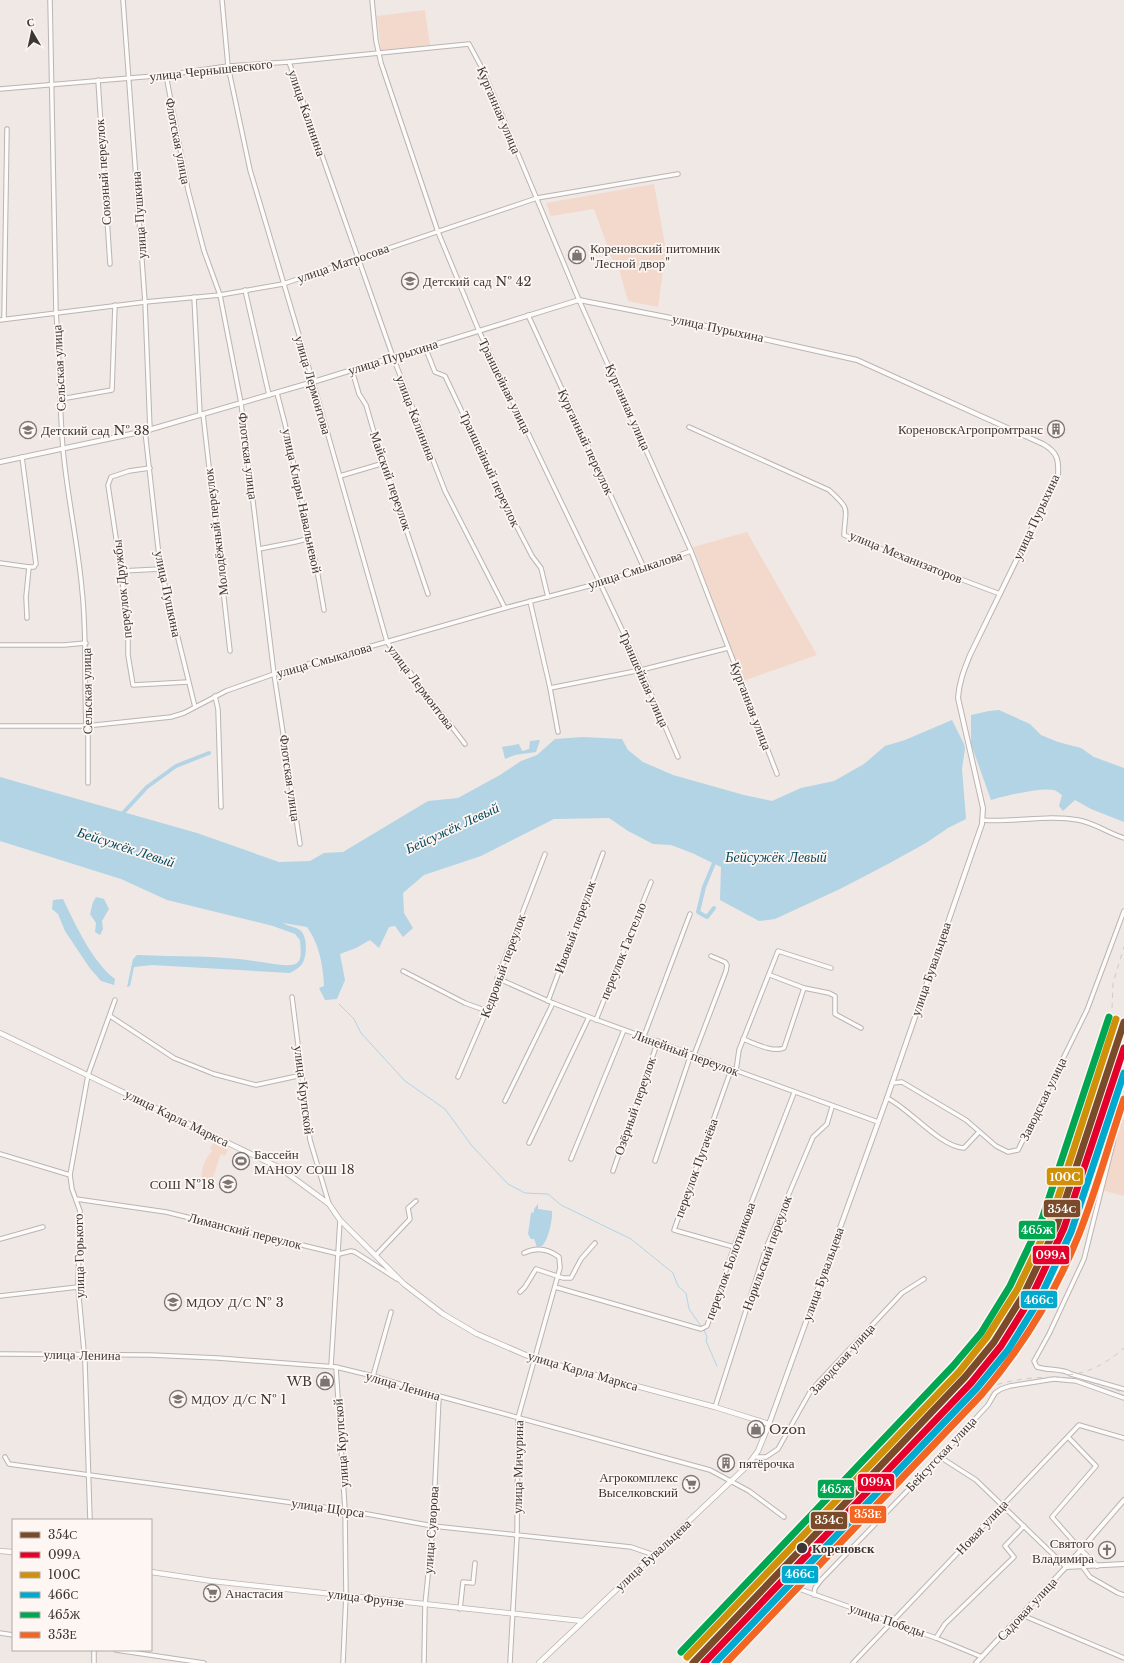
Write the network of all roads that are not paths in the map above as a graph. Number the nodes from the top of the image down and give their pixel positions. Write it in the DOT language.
graph roads {
  1 [pos="50,0"];
  2 [pos="124,0"];
  3 [pos="222,0"];
  4 [pos="372,0"];
  5 [pos="469,44"];
  6 [pos="379,53"];
  7 [pos="289,62"];
  8 [pos="228,66"];
  9 [pos="166,75"];
  10 [pos="130,78"];
  11 [pos="98,80"];
  12 [pos="51,84"];
  13 [pos="0,89"];
  14 [pos="8,129"];
  15 [pos="678,174"];
  16 [pos="537,198"];
  17 [pos="438,232"];
  18 [pos="357,258"];
  19 [pos="110,264"];
  20 [pos="283,284"];
  21 [pos="245,290"];
  22 [pos="220,295"];
  23 [pos="194,297"];
  24 [pos="579,300"];
  25 [pos="145,302"];
  26 [pos="115,305"];
  27 [pos="56,312"];
  28 [pos="528,315"];
  29 [pos="2,319"];
  30 [pos="479,331"];
  31 [pos="425,347"];
  32 [pos="393,357"];
  33 [pos="352,370"];
  34 [pos="313,382"];
  35 [pos="277,393"];
  36 [pos="269,395"];
  37 [pos="61,399"];
  38 [pos="241,403"];
  39 [pos="202,414"];
  40 [pos="689,427"];
  41 [pos="148,430"];
  42 [pos="62,449"];
  43 [pos="22,457"];
  44 [pos="0,462"];
  45 [pos="384,463"];
  46 [pos="150,468"];
  47 [pos="340,476"];
  48 [pos="310,538"];
  49 [pos="259,549"];
  50 [pos="691,551"];
  51 [pos="0,563"];
  52 [pos="29,567"];
  53 [pos="644,568"];
  54 [pos="161,569"];
  55 [pos="121,571"];
  56 [pos="600,583"];
  57 [pos="428,594"];
  58 [pos="1000,594"];
  59 [pos="548,596"];
  60 [pos="530,601"];
  61 [pos="505,608"];
  62 [pos="324,610"];
  63 [pos="27,618"];
  64 [pos="387,642"];
  65 [pos="86,643"];
  66 [pos="0,645"];
  67 [pos="728,648"];
  68 [pos="230,651"];
  69 [pos="641,670"];
  70 [pos="274,674"];
  71 [pos="188,682"];
  72 [pos="550,688"];
  73 [pos="215,696"];
  74 [pos="195,707"];
  75 [pos="0,726"];
  76 [pos="86,726"];
  77 [pos="558,732"];
  78 [pos="465,744"];
  79 [pos="678,758"];
  80 [pos="777,774"];
  81 [pos="88,783"];
  82 [pos="221,807"];
  83 [pos="982,808"];
  84 [pos="982,820"];
  85 [pos="1124,838"];
  86 [pos="300,844"];
  87 [pos="546,854"];
  88 [pos="603,854"];
  89 [pos="651,882"];
  90 [pos="1124,911"];
  91 [pos="690,914"];
  92 [pos="711,956"];
  93 [pos="831,968"];
  94 [pos="403,971"];
  95 [pos="770,975"];
  96 [pos="499,979"];
  97 [pos="804,988"];
  98 [pos="292,997"];
  99 [pos="115,1000"];
  100 [pos="548,1001"];
  101 [pos="553,1003"];
  102 [pos="487,1012"];
  103 [pos="110,1016"];
  104 [pos="589,1017"];
  105 [pos="596,1020"];
  106 [pos="861,1028"];
  107 [pos="624,1030"];
  108 [pos="0,1033"];
  109 [pos="644,1036"];
  110 [pos="743,1039"];
  111 [pos="658,1041"];
  112 [pos="692,1054"];
  113 [pos="733,1071"];
  114 [pos="302,1075"];
  115 [pos="88,1076"];
  116 [pos="458,1077"];
  117 [pos="892,1083"];
  118 [pos="794,1093"];
  119 [pos="887,1098"];
  120 [pos="505,1101"];
  121 [pos="832,1107"];
  122 [pos="1118,1113"];
  123 [pos="878,1122"];
  124 [pos="979,1132"];
  125 [pos="529,1143"];
  126 [pos="0,1154"];
  127 [pos="571,1159"];
  128 [pos="656,1161"];
  129 [pos="612,1171"];
  130 [pos="70,1174"];
  131 [pos="76,1199"];
  132 [pos="416,1201"];
  133 [pos="330,1204"];
  134 [pos="340,1220"];
  135 [pos="42,1227"];
  136 [pos="0,1239"];
  137 [pos="595,1243"];
  138 [pos="734,1247"];
  139 [pos="524,1253"];
  140 [pos="339,1254"];
  141 [pos="376,1255"];
  142 [pos="558,1277"];
  143 [pos="924,1279"];
  144 [pos="404,1284"];
  145 [pos="78,1287"];
  146 [pos="555,1287"];
  147 [pos="520,1292"];
  148 [pos="0,1296"];
  149 [pos="391,1312"];
  150 [pos="0,1354"];
  151 [pos="84,1355"];
  152 [pos="535,1359"];
  153 [pos="331,1366"];
  154 [pos="336,1367"];
  155 [pos="373,1376"];
  156 [pos="1124,1389"];
  157 [pos="439,1396"];
  158 [pos="1124,1398"];
  159 [pos="715,1407"];
  160 [pos="518,1418"];
  161 [pos="769,1424"];
  162 [pos="1068,1437"];
  163 [pos="1124,1438"];
  164 [pos="5,1457"];
  165 [pos="754,1457"];
  166 [pos="940,1457"];
  167 [pos="89,1476"];
  168 [pos="731,1481"];
  169 [pos="1124,1500"];
  170 [pos="1003,1505"];
  171 [pos="345,1510"];
  172 [pos="784,1517"];
  173 [pos="90,1519"];
  174 [pos="432,1526"];
  175 [pos="1024,1526"];
  176 [pos="517,1536"];
  177 [pos="0,1550"];
  178 [pos="1081,1550"];
  179 [pos="12,1552"];
  180 [pos="654,1555"];
  181 [pos="475,1563"];
  182 [pos="1124,1564"];
  183 [pos="1082,1566"];
  184 [pos="1097,1566"];
  185 [pos="1066,1567"];
  186 [pos="152,1572"];
  187 [pos="790,1586"];
  188 [pos="346,1595"];
  189 [pos="814,1595"];
  190 [pos="1124,1595"];
  191 [pos="425,1605"];
  192 [pos="460,1609"];
  193 [pos="514,1615"];
  194 [pos="1022,1615"];
  195 [pos="582,1621"];
  196 [pos="892,1623"];
  197 [pos="0,1633"];
  198 [pos="12,1635"];
  199 [pos="936,1638"];
  200 [pos="94,1651"];
  201 [pos="123,1651"];
  202 [pos="982,1657"];
  203 [pos="1124,1658"];
  204 [pos="94,1663"];
  205 [pos="204,1663"];
  206 [pos="343,1663"];
  207 [pos="424,1663"];
  208 [pos="510,1663"];
  209 [pos="539,1663"];
  210 [pos="853,1663"];
  211 [pos="976,1663"];
  1 -- 12 [label="street, Сельская улица"];
  2 -- 10 [label="street, улица Пушкина"];
  3 -- 8 [label="street, улица Лермонтова"];
  4 -- 6 [label="street, Траншейная улица"];
  5 -- 6 [label="street, улица Чернышевского"];
  5 -- 16 [label="street, Курганная улица"];
  6 -- 7 [label="street, улица Чернышевского"];
  6 -- 17 [label="street, Траншейная улица"];
  7 -- 8 [label="street, улица Чернышевского"];
  7 -- 18 [label="street, улица Калинина"];
  8 -- 9 [label="street, улица Чернышевского"];
  8 -- 20 [label="street, улица Лермонтова"];
  9 -- 10 [label="street, улица Чернышевского"];
  9 -- 22 [label="street, Флотская улица"];
  10 -- 11 [label="street, улица Чернышевского"];
  10 -- 25 [label="street, улица Пушкина"];
  11 -- 12 [label="street, улица Чернышевского"];
  11 -- 19 [label="street, Союзный переулок"];
  12 -- 13 [label="street, улица Чернышевского"];
  12 -- 27 [label="street, Сельская улица"];
  14 -- 29 [label="street"];
  15 -- 16 [label="street, улица Матросова"];
  16 -- 17 [label="street, улица Матросова"];
  16 -- 24 [label="street, Курганная улица"];
  17 -- 18 [label="street, улица Матросова"];
  17 -- 30 [label="street, Траншейная улица"];
  18 -- 20 [label="street, улица Матросова"];
  18 -- 32 [label="street, улица Калинина"];
  20 -- 21 [label="street, улица Матросова"];
  20 -- 34 [label="street, улица Лермонтова"];
  21 -- 22 [label="street, улица Матросова"];
  21 -- 36 [label="street"];
  22 -- 23 [label="street, улица Матросова"];
  22 -- 38 [label="street, Флотская улица"];
  23 -- 25 [label="street, улица Матросова"];
  23 -- 39 [label="street, Молодёжный переулок"];
  24 -- 28 [label="street, улица Пурыхина"];
  24 -- 50 [label="street, Курганная улица"];
  24 -- 58 [label="street, улица Пурыхина"];
  25 -- 26 [label="street, улица Матросова"];
  25 -- 41 [label="street, улица Пушкина"];
  26 -- 27 [label="street, улица Матросова"];
  26 -- 37 [label="street"];
  27 -- 29 [label="street, улица Матросова"];
  27 -- 37 [label="street, Сельская улица"];
  28 -- 30 [label="street, улица Пурыхина"];
  28 -- 53 [label="street, Курганный переулок"];
  30 -- 31 [label="street, улица Пурыхина"];
  30 -- 56 [label="street, Траншейная улица"];
  31 -- 32 [label="street, улица Пурыхина"];
  31 -- 59 [label="street, Траншейный переулок"];
  32 -- 33 [label="street, улица Пурыхина"];
  32 -- 61 [label="street, улица Калинина"];
  33 -- 34 [label="street, улица Пурыхина"];
  33 -- 45 [label="street, Майский переулок"];
  34 -- 35 [label="street, улица Пурыхина"];
  34 -- 47 [label="street, улица Лермонтова"];
  35 -- 36 [label="street, улица Пурыхина"];
  35 -- 48 [label="street, улица Клары Навальневой"];
  36 -- 38 [label="street, улица Пурыхина"];
  37 -- 42 [label="street, Сельская улица"];
  38 -- 39 [label="street, улица Пурыхина"];
  38 -- 49 [label="street, Флотская улица"];
  39 -- 41 [label="street, улица Пурыхина"];
  39 -- 68 [label="street, Молодёжный переулок"];
  40 -- 58 [label="street, улица Механизаторов"];
  41 -- 42 [label="street, улица Пурыхина"];
  41 -- 46 [label="street, улица Пушкина"];
  42 -- 43 [label="street, улица Пурыхина"];
  42 -- 65 [label="street, Сельская улица"];
  43 -- 44 [label="street, улица Пурыхина"];
  43 -- 52 [label="street"];
  45 -- 47 [label="street"];
  45 -- 57 [label="street, Майский переулок"];
  46 -- 54 [label="street, улица Пушкина"];
  46 -- 55 [label="street, переулок Дружбы"];
  47 -- 64 [label="street, улица Лермонтова"];
  48 -- 49 [label="street"];
  48 -- 62 [label="street, улица Клары Навальневой"];
  49 -- 70 [label="street, Флотская улица"];
  50 -- 53 [label="street, улица Смыкалова"];
  50 -- 67 [label="street, Курганная улица"];
  51 -- 52 [label="street"];
  52 -- 63 [label="street"];
  53 -- 56 [label="street, улица Смыкалова"];
  54 -- 55 [label="street"];
  54 -- 71 [label="street, улица Пушкина"];
  55 -- 71 [label="street, переулок Дружбы"];
  56 -- 59 [label="street, улица Смыкалова"];
  56 -- 69 [label="street, Траншейная улица"];
  58 -- 83 [label="street, улица Пурыхина"];
  59 -- 60 [label="street, улица Смыкалова"];
  60 -- 61 [label="street, улица Смыкалова"];
  60 -- 72 [label="street"];
  61 -- 64 [label="street, улица Смыкалова"];
  64 -- 70 [label="street, улица Смыкалова"];
  64 -- 78 [label="street, улица Лермонтова"];
  65 -- 66 [label="street"];
  65 -- 76 [label="street, Сельская улица"];
  67 -- 69 [label="street"];
  67 -- 80 [label="street, Курганная улица"];
  69 -- 72 [label="street"];
  69 -- 79 [label="street, Траншейная улица"];
  70 -- 73 [label="street, улица Смыкалова"];
  70 -- 86 [label="street, Флотская улица"];
  71 -- 74 [label="street, улица Пушкина"];
  72 -- 77 [label="street"];
  73 -- 74 [label="street, улица Смыкалова"];
  73 -- 82 [label="street"];
  74 -- 76 [label="street, улица Смыкалова"];
  75 -- 76 [label="street, улица Смыкалова"];
  76 -- 81 [label="street, Сельская улица"];
  83 -- 84 [label="street, улица Бувальцева"];
  84 -- 85 [label="street"];
  84 -- 117 [label="street, улица Бувальцева"];
  87 -- 96 [label="street, Кедровый переулок"];
  88 -- 100 [label="street, Ивовый переулок"];
  89 -- 105 [label="street, переулок Гастелло"];
  90 -- 124 [label="street, Заводская улица"];
  91 -- 109 [label="street"];
  92 -- 112 [label="street"];
  93 -- 95 [label="street"];
  94 -- 102 [label="street"];
  95 -- 97 [label="street"];
  95 -- 110 [label="street"];
  96 -- 100 [label="street, Линейный переулок"];
  96 -- 102 [label="street, Кедровый переулок"];
  97 -- 106 [label="street"];
  97 -- 110 [label="street"];
  98 -- 114 [label="street, улица Крупской"];
  99 -- 103 [label="street, улица Горького"];
  100 -- 101 [label="street, Линейный переулок"];
  101 -- 104 [label="street, Линейный переулок"];
  101 -- 120 [label="street"];
  102 -- 116 [label="street, Кедровый переулок"];
  103 -- 114 [label="street"];
  103 -- 115 [label="street, улица Горького"];
  104 -- 105 [label="street, Линейный переулок"];
  104 -- 125 [label="street"];
  105 -- 107 [label="street, Линейный переулок"];
  107 -- 109 [label="street, Линейный переулок"];
  107 -- 127 [label="street"];
  108 -- 115 [label="main road, улица Карла Маркса"];
  109 -- 111 [label="street, Линейный переулок"];
  110 -- 113 [label="street"];
  111 -- 112 [label="street, Линейный переулок"];
  111 -- 129 [label="street, Озёрный переулок"];
  112 -- 113 [label="street, Линейный переулок"];
  112 -- 128 [label="street"];
  113 -- 118 [label="street, Линейный переулок"];
  113 -- 138 [label="street, переулок Пугачёва"];
  114 -- 133 [label="street, улица Крупской"];
  115 -- 130 [label="street, улица Горького"];
  115 -- 133 [label="main road, улица Карла Маркса"];
  117 -- 119 [label="street, улица Бувальцева"];
  117 -- 124 [label="street, Заводская улица"];
  118 -- 121 [label="street, Линейный переулок"];
  118 -- 138 [label="street, переулок Болотникова"];
  119 -- 123 [label="street, улица Бувальцева"];
  119 -- 124 [label="street"];
  121 -- 123 [label="street, Линейный переулок"];
  121 -- 159 [label="street, Норильский переулок"];
  122 -- 156 [label="street"];
  123 -- 161 [label="street, улица Бувальцева"];
  126 -- 130 [label="street"];
  130 -- 131 [label="street, улица Горького"];
  131 -- 140 [label="street, Лиманский переулок"];
  131 -- 145 [label="street, улица Горького"];
  132 -- 141 [label="street"];
  133 -- 134 [label="main road, улица Карла Маркса"];
  134 -- 140 [label="street"];
  134 -- 141 [label="main road, улица Карла Маркса"];
  135 -- 136 [label="street"];
  137 -- 142 [label="street"];
  138 -- 146 [label="street, переулок Болотникова"];
  139 -- 142 [label="street, улица Мичурина"];
  140 -- 144 [label="street, Лиманский переулок"];
  140 -- 153 [label="street"];
  141 -- 144 [label="main road, улица Карла Маркса"];
  142 -- 146 [label="street, улица Мичурина"];
  142 -- 147 [label="street"];
  143 -- 165 [label="street, Заводская улица"];
  144 -- 152 [label="main road, улица Карла Маркса"];
  145 -- 148 [label="street"];
  145 -- 151 [label="street, улица Горького"];
  146 -- 152 [label="street, улица Мичурина"];
  149 -- 155 [label="street"];
  150 -- 151 [label="street, улица Ленина"];
  151 -- 153 [label="street, улица Ленина"];
  151 -- 167 [label="street, улица Горького"];
  152 -- 159 [label="main road, улица Карла Маркса"];
  152 -- 160 [label="street, улица Мичурина"];
  153 -- 154 [label="street, улица Ленина"];
  154 -- 155 [label="street, улица Ленина"];
  154 -- 171 [label="street, улица Крупской"];
  155 -- 157 [label="street, улица Ленина"];
  157 -- 160 [label="street, улица Ленина"];
  157 -- 174 [label="street, улица Суворова"];
  158 -- 166 [label="street, Бейсугская улица"];
  159 -- 161 [label="main road, улица Карла Маркса"];
  160 -- 168 [label="street, улица Ленина"];
  160 -- 176 [label="street, улица Мичурина"];
  161 -- 165 [label="main road, улица Бувальцева"];
  162 -- 163 [label="street, Новая улица"];
  162 -- 170 [label="street, Новая улица"];
  162 -- 178 [label="street"];
  164 -- 167 [label="street, улица Щорса"];
  165 -- 168 [label="main road, улица Бувальцева"];
  166 -- 170 [label="street"];
  166 -- 189 [label="street, Бейсугская улица"];
  167 -- 171 [label="street, улица Щорса"];
  167 -- 173 [label="street, улица Горького"];
  168 -- 172 [label="street, улица Ленина"];
  168 -- 180 [label="main road, улица Бувальцева"];
  169 -- 178 [label="street, Садовая улица"];
  170 -- 175 [label="street"];
  170 -- 196 [label="street, Новая улица"];
  171 -- 174 [label="street, улица Щорса"];
  171 -- 188 [label="street, улица Крупской"];
  174 -- 176 [label="street, улица Щорса"];
  174 -- 191 [label="street, улица Суворова"];
  175 -- 185 [label="street"];
  175 -- 199 [label="street"];
  176 -- 180 [label="street, улица Щорса"];
  176 -- 193 [label="street, улица Мичурина"];
  177 -- 179 [label="main road"];
  178 -- 184 [label="street"];
  178 -- 185 [label="street, Садовая улица"];
  180 -- 195 [label="main road, улица Бувальцева"];
  181 -- 192 [label="street"];
  182 -- 184 [label="street"];
  183 -- 184 [label="street"];
  183 -- 185 [label="street"];
  183 -- 190 [label="street"];
  185 -- 194 [label="street, Садовая улица"];
  186 -- 188 [label="main road, улица Фрунзе"];
  187 -- 189 [label="street, улица Победы"];
  188 -- 191 [label="main road, улица Фрунзе"];
  188 -- 206 [label="street, улица Крупской"];
  189 -- 196 [label="street, улица Победы"];
  191 -- 192 [label="main road, улица Фрунзе"];
  191 -- 207 [label="street, улица Суворова"];
  192 -- 193 [label="main road, улица Фрунзе"];
  193 -- 195 [label="main road, улица Фрунзе"];
  193 -- 208 [label="street, улица Мичурина"];
  194 -- 202 [label="street, Садовая улица"];
  194 -- 203 [label="street"];
  195 -- 209 [label="main road, улица Бувальцева"];
  196 -- 199 [label="street, улица Победы"];
  196 -- 210 [label="street, Новая улица"];
  197 -- 198 [label="street"];
  199 -- 202 [label="street, улица Победы"];
  200 -- 204 [label="street"];
  201 -- 205 [label="street"];
  202 -- 211 [label="street, Садовая улица"];
}
